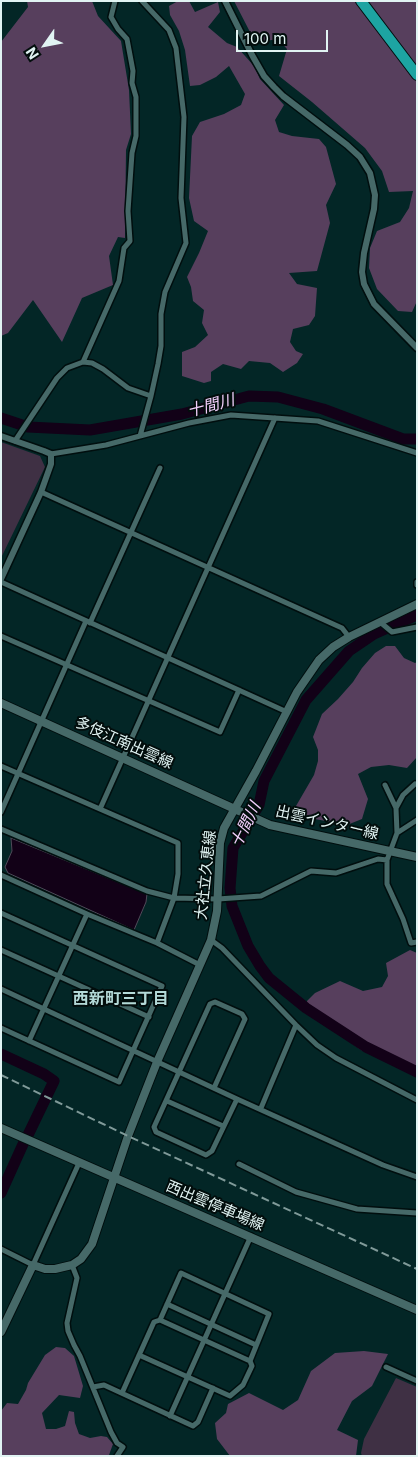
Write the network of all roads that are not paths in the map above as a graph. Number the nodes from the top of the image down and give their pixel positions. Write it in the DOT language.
graph roads {
  1 [pos="115,1"];
  2 [pos="142,1"];
  3 [pos="225,1"];
  4 [pos="361,1"];
  5 [pos="366,1"];
  6 [pos="417,67"];
  7 [pos="417,75"];
  8 [pos="417,348"];
  9 [pos="83,362"];
  10 [pos="151,396"];
  11 [pos="276,418"];
  12 [pos="1,436"];
  13 [pos="140,436"];
  14 [pos="15,441"];
  15 [pos="417,453"];
  16 [pos="51,454"];
  17 [pos="160,468"];
  18 [pos="41,492"];
  19 [pos="131,532"];
  20 [pos="209,568"];
  21 [pos="1,581"];
  22 [pos="417,604"];
  23 [pos="88,622"];
  24 [pos="380,622"];
  25 [pos="417,627"];
  26 [pos="1,636"];
  27 [pos="349,637"];
  28 [pos="168,657"];
  29 [pos="67,665"];
  30 [pos="239,690"];
  31 [pos="148,701"];
  32 [pos="1,704"];
  33 [pos="286,712"];
  34 [pos="42,722"];
  35 [pos="124,758"];
  36 [pos="1,766"];
  37 [pos="17,774"];
  38 [pos="415,784"];
  39 [pos="386,785"];
  40 [pos="396,808"];
  41 [pos="100,809"];
  42 [pos="234,809"];
  43 [pos="1,812"];
  44 [pos="417,820"];
  45 [pos="1,829"];
  46 [pos="397,833"];
  47 [pos="390,851"];
  48 [pos="417,856"];
  49 [pos="387,860"];
  50 [pos="1,874"];
  51 [pos="174,898"];
  52 [pos="218,898"];
  53 [pos="1,913"];
  54 [pos="87,914"];
  55 [pos="211,940"];
  56 [pos="417,942"];
  57 [pos="158,943"];
  58 [pos="73,944"];
  59 [pos="1,950"];
  60 [pos="200,965"];
  61 [pos="58,976"];
  62 [pos="1,989"];
  63 [pos="44,1008"];
  64 [pos="149,1017"];
  65 [pos="296,1025"];
  66 [pos="1,1028"];
  67 [pos="28,1041"];
  68 [pos="134,1050"];
  69 [pos="157,1062"];
  70 [pos="179,1072"];
  71 [pos="214,1088"];
  72 [pos="237,1098"];
  73 [pos="417,1100"];
  74 [pos="167,1101"];
  75 [pos="261,1108"];
  76 [pos="223,1126"];
  77 [pos="1,1128"];
  78 [pos="79,1163"];
  79 [pos="239,1164"];
  80 [pos="113,1178"];
  81 [pos="417,1178"];
  82 [pos="417,1213"];
  83 [pos="251,1236"];
  84 [pos="1,1249"];
  85 [pos="33,1264"];
  86 [pos="72,1265"];
  87 [pos="225,1294"];
  88 [pos="166,1304"];
  89 [pos="417,1310"];
  90 [pos="160,1320"];
  91 [pos="211,1325"];
  92 [pos="1,1332"];
  93 [pos="204,1340"];
  94 [pos="256,1345"];
  95 [pos="140,1355"];
  96 [pos="250,1361"];
  97 [pos="386,1367"];
  98 [pos="188,1377"];
  99 [pos="417,1381"];
  100 [pos="93,1387"];
  101 [pos="213,1388"];
  102 [pos="122,1393"];
  103 [pos="170,1416"];
  104 [pos="116,1456"];
  1 -- 9 [label="street"];
  2 -- 10 [label="street"];
  3 -- 8 [label="street"];
  4 -- 7 [label="highway"];
  5 -- 6 [label="highway"];
  9 -- 10 [label="street"];
  9 -- 14 [label="street"];
  10 -- 13 [label="street"];
  11 -- 13 [label="street"];
  11 -- 15 [label="street"];
  11 -- 20 [label="street"];
  12 -- 14 [label="street"];
  13 -- 16 [label="street"];
  14 -- 16 [label="street"];
  16 -- 18 [label="street"];
  17 -- 19 [label="street"];
  18 -- 19 [label="street"];
  18 -- 21 [label="street"];
  19 -- 20 [label="street"];
  19 -- 23 [label="street"];
  20 -- 27 [label="street"];
  20 -- 28 [label="street"];
  21 -- 23 [label="street"];
  22 -- 24 [label="main road, 大社立久恵線"];
  23 -- 28 [label="street"];
  23 -- 29 [label="street"];
  24 -- 25 [label="street"];
  24 -- 27 [label="main road, 大社立久恵線"];
  26 -- 29 [label="street"];
  27 -- 33 [label="main road, 大社立久恵線"];
  28 -- 30 [label="street"];
  28 -- 31 [label="street"];
  29 -- 31 [label="street"];
  29 -- 34 [label="street"];
  30 -- 31 [label="street"];
  30 -- 33 [label="street"];
  31 -- 35 [label="street"];
  32 -- 34 [label="main road, 多伎江南出雲線"];
  33 -- 42 [label="main road, 大社立久恵線"];
  34 -- 35 [label="main road, 多伎江南出雲線"];
  34 -- 37 [label="street"];
  35 -- 41 [label="street"];
  35 -- 42 [label="main road, 多伎江南出雲線"];
  36 -- 37 [label="street"];
  37 -- 41 [label="street"];
  37 -- 43 [label="street"];
  38 -- 40 [label="street"];
  39 -- 40 [label="street"];
  40 -- 46 [label="street"];
  41 -- 51 [label="street"];
  42 -- 47 [label="main road, 出雲インター線"];
  42 -- 52 [label="main road, 大社立久恵線"];
  44 -- 46 [label="street"];
  45 -- 51 [label="street"];
  46 -- 47 [label="street"];
  47 -- 48 [label="main road, 出雲インター線"];
  47 -- 49 [label="street"];
  49 -- 52 [label="street"];
  49 -- 56 [label="street"];
  50 -- 54 [label="street"];
  51 -- 52 [label="street"];
  51 -- 57 [label="street"];
  52 -- 55 [label="main road, 大社立久恵線"];
  53 -- 58 [label="street"];
  54 -- 57 [label="street"];
  54 -- 58 [label="street"];
  55 -- 60 [label="main road, 大社立久恵線"];
  55 -- 65 [label="street"];
  57 -- 60 [label="street"];
  58 -- 61 [label="street"];
  58 -- 64 [label="street"];
  59 -- 61 [label="street"];
  60 -- 69 [label="main road, 大社立久恵線"];
  61 -- 63 [label="street"];
  61 -- 64 [label="street"];
  62 -- 63 [label="street"];
  63 -- 67 [label="street"];
  63 -- 68 [label="street"];
  64 -- 68 [label="street"];
  65 -- 73 [label="street"];
  65 -- 75 [label="street"];
  66 -- 67 [label="street"];
  67 -- 68 [label="street"];
  68 -- 69 [label="street"];
  69 -- 70 [label="street"];
  69 -- 80 [label="main road, 大社立久恵線"];
  70 -- 71 [label="street"];
  70 -- 71 [label="street"];
  70 -- 74 [label="street"];
  71 -- 72 [label="street"];
  72 -- 75 [label="street"];
  72 -- 76 [label="street"];
  74 -- 76 [label="street"];
  74 -- 76 [label="street"];
  75 -- 81 [label="street"];
  77 -- 78 [label="main road, 西出雲停車場線"];
  78 -- 80 [label="main road, 西出雲停車場線"];
  78 -- 85 [label="street"];
  79 -- 82 [label="street"];
  80 -- 83 [label="main road, 西出雲停車場線"];
  80 -- 86 [label="main road, 大社立久恵線"];
  83 -- 87 [label="street"];
  83 -- 89 [label="main road, 西出雲停車場線"];
  84 -- 85 [label="street"];
  85 -- 86 [label="main road"];
  85 -- 92 [label="main road"];
  86 -- 100 [label="street"];
  87 -- 88 [label="street"];
  87 -- 91 [label="street"];
  87 -- 94 [label="street"];
  88 -- 90 [label="street"];
  88 -- 91 [label="street"];
  90 -- 93 [label="street"];
  90 -- 95 [label="street"];
  91 -- 93 [label="street"];
  91 -- 94 [label="street"];
  93 -- 96 [label="street"];
  93 -- 98 [label="street"];
  94 -- 96 [label="street"];
  95 -- 98 [label="street"];
  95 -- 102 [label="street"];
  96 -- 101 [label="street"];
  97 -- 99 [label="street"];
  98 -- 101 [label="street"];
  98 -- 103 [label="street"];
  100 -- 102 [label="street"];
  100 -- 104 [label="street"];
  101 -- 103 [label="street"];
  102 -- 103 [label="street"];
}
